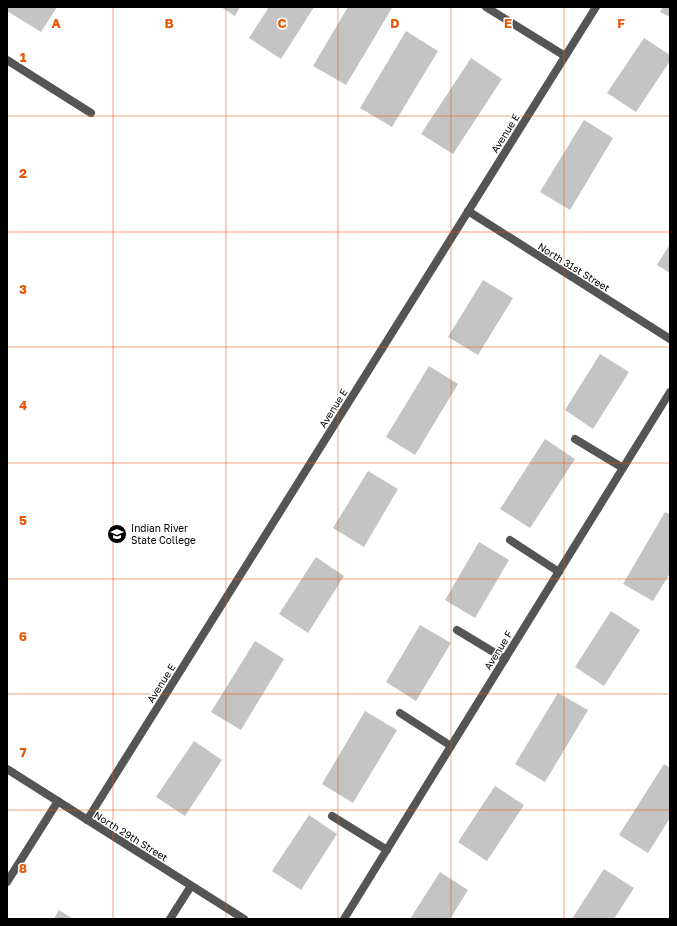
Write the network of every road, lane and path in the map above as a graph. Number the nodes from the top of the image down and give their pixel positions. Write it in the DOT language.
graph roads {
  1 [pos="486,7"];
  2 [pos="596,7"];
  3 [pos="565,56"];
  4 [pos="7,60"];
  5 [pos="91,113"];
  6 [pos="468,211"];
  7 [pos="670,339"];
  8 [pos="670,392"];
  9 [pos="575,439"];
  10 [pos="623,468"];
  11 [pos="510,540"];
  12 [pos="559,572"];
  13 [pos="457,630"];
  14 [pos="505,659"];
  15 [pos="400,713"];
  16 [pos="451,746"];
  17 [pos="7,769"];
  18 [pos="58,801"];
  19 [pos="332,816"];
  20 [pos="87,820"];
  21 [pos="387,850"];
  22 [pos="7,882"];
  23 [pos="191,886"];
  24 [pos="170,919"];
  25 [pos="244,919"];
  26 [pos="344,919"];
  1 -- 3 [label="street"];
  2 -- 3 [label="street, Avenue E"];
  3 -- 6 [label="street, Avenue E"];
  4 -- 5 [label="street"];
  6 -- 7 [label="street, North 31st Street"];
  6 -- 20 [label="street, Avenue E"];
  8 -- 10 [label="street, Avenue F"];
  9 -- 10 [label="street"];
  10 -- 12 [label="street, Avenue F"];
  11 -- 12 [label="street"];
  12 -- 14 [label="street, Avenue F"];
  13 -- 14 [label="street"];
  14 -- 16 [label="street, Avenue F"];
  15 -- 16 [label="street"];
  16 -- 21 [label="street, Avenue F"];
  17 -- 18 [label="street, North 29th Street"];
  18 -- 20 [label="street, North 29th Street"];
  18 -- 22 [label="street"];
  19 -- 21 [label="street"];
  20 -- 23 [label="street, North 29th Street"];
  21 -- 26 [label="street, Avenue F"];
  23 -- 24 [label="street"];
  23 -- 25 [label="street, North 29th Street"];
}
